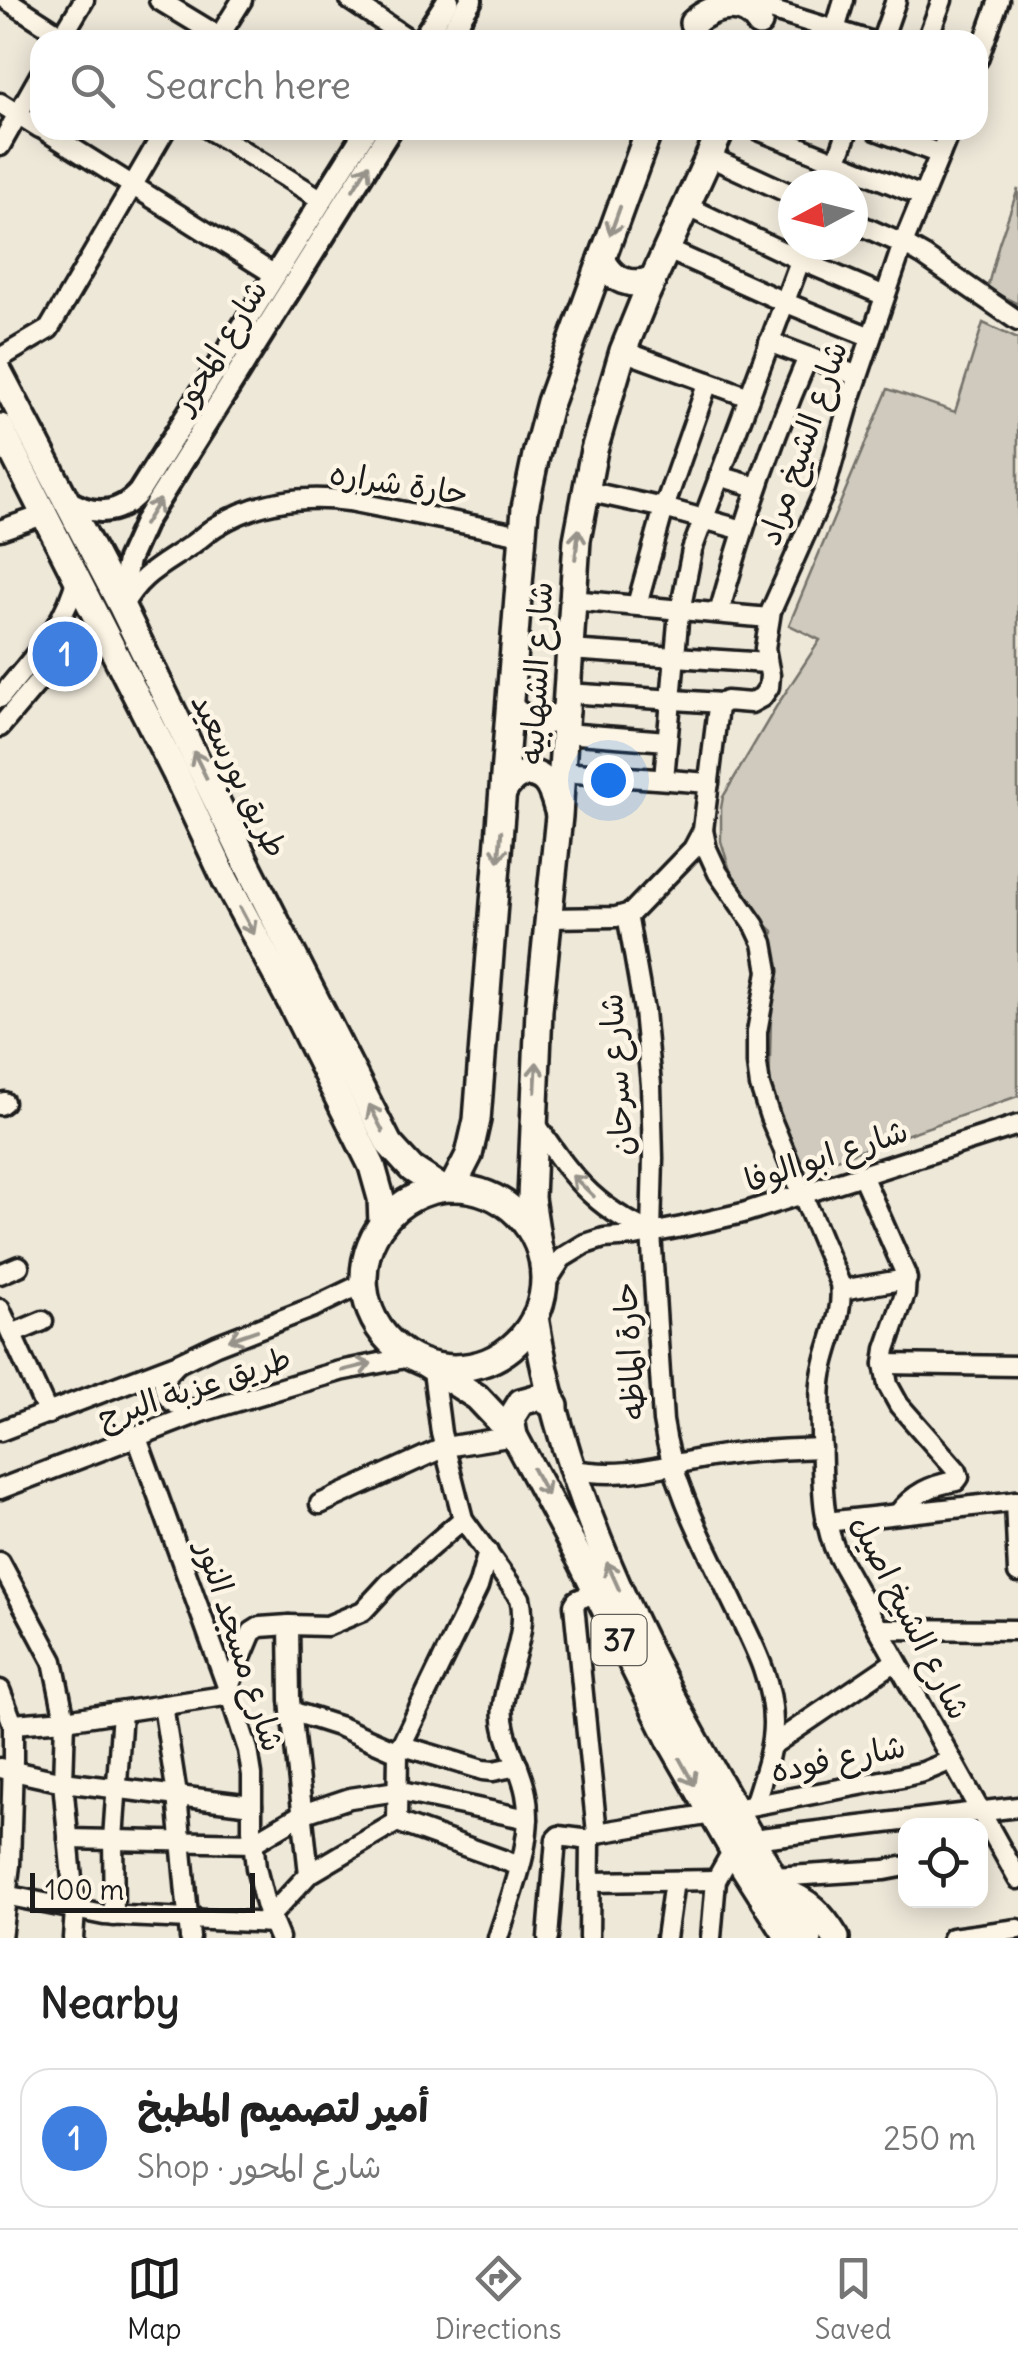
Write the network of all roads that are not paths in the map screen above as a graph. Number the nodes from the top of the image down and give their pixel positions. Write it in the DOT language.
graph roads {
  1 [pos="8,0"];
  2 [pos="84,0"];
  3 [pos="159,0"];
  4 [pos="242,0"];
  5 [pos="350,0"];
  6 [pos="448,0"];
  7 [pos="472,0"];
  8 [pos="844,0"];
  9 [pos="896,0"];
  10 [pos="942,0"];
  11 [pos="996,1"];
  12 [pos="760,18"];
  13 [pos="693,21"];
  14 [pos="51,30"];
  15 [pos="69,30"];
  16 [pos="206,30"];
  17 [pos="225,30"];
  18 [pos="395,30"];
  19 [pos="428,30"];
  20 [pos="452,30"];
  21 [pos="812,30"];
  22 [pos="835,30"];
  23 [pos="886,30"];
  24 [pos="931,30"];
  25 [pos="987,30"];
  26 [pos="30,93"];
  27 [pos="0,103"];
  28 [pos="18,114"];
  29 [pos="30,122"];
  30 [pos="60,140"];
  31 [pos="158,140"];
  32 [pos="226,140"];
  33 [pos="360,140"];
  34 [pos="382,140"];
  35 [pos="645,140"];
  36 [pos="718,140"];
  37 [pos="782,140"];
  38 [pos="844,140"];
  39 [pos="903,140"];
  40 [pos="946,140"];
  41 [pos="0,146"];
  42 [pos="940,154"];
  43 [pos="710,157"];
  44 [pos="836,162"];
  45 [pos="833,170"];
  46 [pos="132,185"];
  47 [pos="778,188"];
  48 [pos="922,196"];
  49 [pos="322,200"];
  50 [pos="688,207"];
  51 [pos="316,228"];
  52 [pos="868,229"];
  53 [pos="778,242"];
  54 [pos="902,244"];
  55 [pos="668,250"];
  56 [pos="602,259"];
  57 [pos="800,260"];
  58 [pos="818,260"];
  59 [pos="276,275"];
  60 [pos="653,279"];
  61 [pos="884,296"];
  62 [pos="784,302"];
  63 [pos="1018,322"];
  64 [pos="871,337"];
  65 [pos="769,342"];
  66 [pos="624,351"];
  67 [pos="808,357"];
  68 [pos="0,358"];
  69 [pos="0,374"];
  70 [pos="858,376"];
  71 [pos="708,382"];
  72 [pos="748,397"];
  73 [pos="0,427"];
  74 [pos="719,476"];
  75 [pos="757,487"];
  76 [pos="586,491"];
  77 [pos="56,507"];
  78 [pos="664,508"];
  79 [pos="703,519"];
  80 [pos="0,530"];
  81 [pos="743,530"];
  82 [pos="522,535"];
  83 [pos="77,576"];
  84 [pos="572,600"];
  85 [pos="121,605"];
  86 [pos="638,605"];
  87 [pos="680,610"];
  88 [pos="719,613"];
  89 [pos="769,618"];
  90 [pos="109,640"];
  91 [pos="569,650"];
  92 [pos="675,657"];
  93 [pos="767,663"];
  94 [pos="0,698"];
  95 [pos="671,698"];
  96 [pos="721,702"];
  97 [pos="510,707"];
  98 [pos="566,712"];
  99 [pos="0,728"];
  100 [pos="667,741"];
  101 [pos="562,772"];
  102 [pos="664,779"];
  103 [pos="709,783"];
  104 [pos="504,791"];
  105 [pos="223,812"];
  106 [pos="560,816"];
  107 [pos="199,826"];
  108 [pos="702,830"];
  109 [pos="248,866"];
  110 [pos="226,881"];
  111 [pos="627,914"];
  112 [pos="549,918"];
  113 [pos="534,1121"];
  114 [pos="1018,1125"];
  115 [pos="862,1175"];
  116 [pos="446,1188"];
  117 [pos="804,1194"];
  118 [pos="382,1224"];
  119 [pos="651,1232"];
  120 [pos="538,1244"];
  121 [pos="19,1266"];
  122 [pos="0,1274"];
  123 [pos="906,1280"];
  124 [pos="364,1282"];
  125 [pos="544,1286"];
  126 [pos="841,1290"];
  127 [pos="0,1308"];
  128 [pos="536,1318"];
  129 [pos="43,1321"];
  130 [pos="7,1331"];
  131 [pos="176,1364"];
  132 [pos="423,1364"];
  133 [pos="884,1364"];
  134 [pos="1018,1366"];
  135 [pos="555,1406"];
  136 [pos="201,1412"];
  137 [pos="48,1414"];
  138 [pos="0,1431"];
  139 [pos="136,1435"];
  140 [pos="514,1436"];
  141 [pos="445,1447"];
  142 [pos="822,1448"];
  143 [pos="672,1465"];
  144 [pos="570,1469"];
  145 [pos="0,1489"];
  146 [pos="1016,1501"];
  147 [pos="320,1504"];
  148 [pos="898,1514"];
  149 [pos="463,1519"];
  150 [pos="826,1522"];
  151 [pos="488,1552"];
  152 [pos="0,1562"];
  153 [pos="1018,1573"];
  154 [pos="597,1592"];
  155 [pos="288,1625"];
  156 [pos="878,1629"];
  157 [pos="1018,1630"];
  158 [pos="896,1661"];
  159 [pos="0,1690"];
  160 [pos="230,1692"];
  161 [pos="163,1706"];
  162 [pos="291,1711"];
  163 [pos="122,1712"];
  164 [pos="65,1720"];
  165 [pos="13,1724"];
  166 [pos="771,1746"];
  167 [pos="399,1749"];
  168 [pos="952,1760"];
  169 [pos="518,1766"];
  170 [pos="6,1769"];
  171 [pos="63,1782"];
  172 [pos="116,1789"];
  173 [pos="397,1791"];
  174 [pos="177,1794"];
  175 [pos="252,1805"];
  176 [pos="1018,1807"];
  177 [pos="733,1809"];
  178 [pos="980,1812"];
  179 [pos="302,1814"];
  180 [pos="982,1818"];
  181 [pos="528,1819"];
  182 [pos="397,1822"];
  183 [pos="593,1836"];
  184 [pos="988,1837"];
  185 [pos="68,1838"];
  186 [pos="114,1839"];
  187 [pos="180,1840"];
  188 [pos="252,1843"];
  189 [pos="742,1845"];
  190 [pos="520,1866"];
  191 [pos="898,1868"];
  192 [pos="309,1874"];
  193 [pos="1018,1879"];
  194 [pos="716,1880"];
  195 [pos="674,1881"];
  196 [pos="590,1882"];
  197 [pos="774,1890"];
  198 [pos="4,1894"];
  199 [pos="75,1910"];
  200 [pos="114,1916"];
  201 [pos="143,1918"];
  202 [pos="274,1926"];
  203 [pos="1018,1928"];
  204 [pos="189,1929"];
  205 [pos="972,1936"];
  206 [pos="1,1938"];
  207 [pos="72,1938"];
  208 [pos="138,1938"];
  209 [pos="498,1938"];
  210 [pos="548,1938"];
  211 [pos="590,1938"];
  212 [pos="666,1938"];
  213 [pos="711,1938"];
  214 [pos="770,1938"];
  215 [pos="789,1938"];
  216 [pos="809,1938"];
  217 [pos="836,1938"];
  218 [pos="952,1938"];
  1 -- 14 [label="street"];
  2 -- 15 [label="street"];
  3 -- 16 [label="street"];
  4 -- 17 [label="street"];
  5 -- 18 [label="street"];
  6 -- 19 [label="main road"];
  7 -- 20 [label="main road"];
  8 -- 22 [label="street"];
  9 -- 23 [label="street"];
  10 -- 24 [label="street"];
  11 -- 25 [label="street"];
  12 -- 13 [label="highway"];
  12 -- 21 [label="street"];
  26 -- 28 [label="street"];
  27 -- 28 [label="street"];
  28 -- 29 [label="street"];
  28 -- 41 [label="street"];
  30 -- 46 [label="street"];
  31 -- 46 [label="street"];
  32 -- 49 [label="street"];
  33 -- 49 [label="main road, شارع المحور"];
  51 -- 34 [label="main road, شارع المحور, one-way"];
  35 -- 56 [label="highway, شارع الشهابيه, one-way"];
  36 -- 43 [label="highway, شارع الشهابيه"];
  37 -- 44 [label="street"];
  38 -- 44 [label="street"];
  39 -- 42 [label="street"];
  40 -- 42 [label="street, شارع الشيخ مراد"];
  42 -- 48 [label="street, شارع الشيخ مراد"];
  43 -- 47 [label="street"];
  43 -- 50 [label="highway, شارع الشهابيه"];
  44 -- 45 [label="street"];
  44 -- 48 [label="street"];
  46 -- 59 [label="street"];
  46 -- 68 [label="street"];
  48 -- 54 [label="street, شارع الشيخ مراد"];
  49 -- 51 [label="main road, شارع المحور"];
  50 -- 53 [label="street"];
  50 -- 55 [label="highway, شارع الشهابيه"];
  51 -- 59 [label="main road, شارع المحور"];
  85 -- 51 [label="main road, شارع المحور, one-way"];
  52 -- 54 [label="street"];
  54 -- 61 [label="street, شارع الشيخ مراد"];
  54 -- 63 [label="street"];
  55 -- 60 [label="highway, شارع الشهابيه"];
  55 -- 62 [label="street"];
  56 -- 60 [label="highway"];
  56 -- 82 [label="highway, شارع الشهابيه"];
  57 -- 62 [label="street"];
  58 -- 61 [label="street"];
  59 -- 77 [label="main road, شارع المحور"];
  60 -- 66 [label="highway, شارع الشهابيه"];
  61 -- 64 [label="street, شارع الشيخ مراد"];
  62 -- 64 [label="street"];
  62 -- 65 [label="street"];
  64 -- 70 [label="street, شارع الشيخ مراد"];
  65 -- 67 [label="street"];
  65 -- 72 [label="street"];
  66 -- 71 [label="street"];
  66 -- 76 [label="highway, شارع الشهابيه"];
  67 -- 70 [label="street"];
  67 -- 75 [label="street"];
  69 -- 77 [label="highway, طريق بورسعيد"];
  70 -- 89 [label="street, شارع الشيخ مراد"];
  71 -- 72 [label="street"];
  71 -- 78 [label="street"];
  72 -- 74 [label="street"];
  73 -- 77 [label="highway, طريق بورسعيد"];
  74 -- 75 [label="street"];
  74 -- 79 [label="street"];
  75 -- 81 [label="street"];
  76 -- 78 [label="street"];
  84 -- 76 [label="highway, شارع الشهابيه, one-way"];
  77 -- 80 [label="street"];
  77 -- 83 [label="highway, طريق بورسعيد"];
  77 -- 85 [label="highway, طريق بورسعيد"];
  78 -- 79 [label="street"];
  78 -- 86 [label="street"];
  79 -- 81 [label="street"];
  79 -- 87 [label="street"];
  81 -- 88 [label="street"];
  82 -- 85 [label="street, حارة شراره"];
  82 -- 97 [label="highway, شارع الشهابيه"];
  83 -- 90 [label="highway, طريق بورسعيد"];
  83 -- 94 [label="street"];
  84 -- 86 [label="street"];
  84 -- 91 [label="highway, شارع الشهابيه"];
  105 -- 85 [label="highway, طريق بورسعيد, one-way"];
  86 -- 87 [label="street"];
  87 -- 88 [label="street"];
  87 -- 92 [label="street"];
  88 -- 89 [label="street"];
  89 -- 93 [label="street, شارع الشيخ مراد"];
  90 -- 99 [label="street"];
  90 -- 107 [label="highway, طريق بورسعيد"];
  91 -- 92 [label="street"];
  91 -- 98 [label="highway, شارع الشهابيه"];
  92 -- 93 [label="street"];
  92 -- 95 [label="street"];
  93 -- 96 [label="street"];
  95 -- 96 [label="street"];
  95 -- 98 [label="street"];
  95 -- 100 [label="street"];
  96 -- 103 [label="street"];
  97 -- 98 [label="highway"];
  97 -- 104 [label="highway, شارع الشهابيه"];
  98 -- 100 [label="street"];
  98 -- 101 [label="highway, شارع الشهابيه"];
  100 -- 102 [label="street"];
  101 -- 102 [label="street"];
  101 -- 106 [label="highway, شارع الشهابيه"];
  102 -- 103 [label="street"];
  103 -- 108 [label="street"];
  104 -- 106 [label="highway"];
  104 -- 116 [label="highway, شارع الشهابيه, one-way"];
  105 -- 107 [label="highway"];
  105 -- 109 [label="highway, طريق بورسعيد"];
  106 -- 112 [label="highway, شارع الشهابيه"];
  107 -- 110 [label="highway, طريق بورسعيد"];
  108 -- 111 [label="street"];
  108 -- 117 [label="street"];
  109 -- 110 [label="highway"];
  116 -- 109 [label="highway, طريق بورسعيد, one-way"];
  110 -- 118 [label="highway, طريق بورسعيد, one-way"];
  111 -- 112 [label="street"];
  111 -- 119 [label="street, شارع سرحان"];
  113 -- 112 [label="highway, شارع الشهابيه, one-way"];
  119 -- 113 [label="street, one-way"];
  113 -- 120 [label="highway, شارع الشهابيه"];
  114 -- 115 [label="street, شارع ابو الوفا"];
  115 -- 117 [label="street, شارع ابو الوفا"];
  115 -- 123 [label="street"];
  116 -- 118 [label="highway"];
  116 -- 120 [label="highway"];
  117 -- 119 [label="street, شارع ابو الوفا"];
  117 -- 126 [label="street"];
  118 -- 124 [label="highway"];
  119 -- 125 [label="street, شارع ابو الوفا"];
  119 -- 143 [label="street, حارة الماظه"];
  120 -- 125 [label="highway"];
  121 -- 122 [label="street"];
  123 -- 126 [label="street"];
  123 -- 133 [label="street"];
  124 -- 131 [label="street, طريق عزبة البرج, one-way"];
  124 -- 132 [label="highway"];
  125 -- 128 [label="highway"];
  126 -- 142 [label="street, شارع الشيخ اصيل"];
  127 -- 130 [label="street"];
  128 -- 132 [label="highway"];
  128 -- 135 [label="highway, 37"];
  129 -- 130 [label="street"];
  130 -- 137 [label="street"];
  131 -- 136 [label="street"];
  131 -- 137 [label="street, طريق عزبة البرج"];
  136 -- 132 [label="street, طريق عزبة البرج, one-way"];
  132 -- 140 [label="highway, 37"];
  132 -- 141 [label="street"];
  133 -- 134 [label="street"];
  133 -- 148 [label="street"];
  135 -- 140 [label="highway"];
  135 -- 144 [label="highway, 37"];
  136 -- 139 [label="street, طريق عزبة البرج"];
  137 -- 138 [label="street, طريق عزبة البرج"];
  139 -- 145 [label="street, طريق عزبة البرج"];
  139 -- 160 [label="street, شارع مسجد النور"];
  140 -- 141 [label="street"];
  140 -- 154 [label="highway, 37, one-way"];
  141 -- 147 [label="street"];
  141 -- 149 [label="street"];
  142 -- 143 [label="street"];
  142 -- 150 [label="street, شارع الشيخ اصيل"];
  143 -- 144 [label="street"];
  143 -- 166 [label="street, حارة الماظه"];
  177 -- 144 [label="highway, 37, one-way"];
  146 -- 148 [label="street"];
  146 -- 153 [label="street"];
  148 -- 150 [label="street"];
  149 -- 151 [label="street"];
  149 -- 155 [label="street"];
  150 -- 156 [label="street, شارع الشيخ اصيل"];
  151 -- 167 [label="street"];
  151 -- 169 [label="street"];
  152 -- 164 [label="street"];
  154 -- 177 [label="highway, 37, one-way"];
  154 -- 183 [label="street"];
  155 -- 160 [label="street"];
  155 -- 162 [label="street"];
  156 -- 157 [label="street"];
  156 -- 158 [label="street, شارع الشيخ اصيل"];
  158 -- 166 [label="street"];
  158 -- 168 [label="street, شارع الشيخ اصيل"];
  159 -- 165 [label="street"];
  160 -- 161 [label="street"];
  160 -- 175 [label="street, شارع مسجد النور"];
  161 -- 163 [label="street"];
  161 -- 174 [label="street"];
  162 -- 167 [label="street"];
  162 -- 179 [label="street"];
  163 -- 164 [label="street"];
  163 -- 172 [label="street"];
  164 -- 165 [label="street"];
  164 -- 171 [label="street"];
  165 -- 170 [label="street"];
  166 -- 177 [label="street, حارة الماظه"];
  167 -- 169 [label="street"];
  167 -- 173 [label="street"];
  168 -- 177 [label="street, شارع فوده"];
  168 -- 178 [label="street, شارع الشيخ اصيل"];
  169 -- 181 [label="street"];
  170 -- 171 [label="street"];
  170 -- 198 [label="street"];
  171 -- 172 [label="street"];
  171 -- 185 [label="street"];
  172 -- 174 [label="street"];
  172 -- 186 [label="street"];
  173 -- 179 [label="street"];
  173 -- 181 [label="street"];
  173 -- 182 [label="street"];
  174 -- 175 [label="street"];
  174 -- 187 [label="street"];
  175 -- 188 [label="street, شارع مسجد النور"];
  176 -- 178 [label="street"];
  177 -- 183 [label="street, شارع فوده"];
  177 -- 189 [label="highway, 37"];
  178 -- 180 [label="street, شارع الشيخ اصيل"];
  178 -- 189 [label="street"];
  179 -- 188 [label="street"];
  179 -- 192 [label="street"];
  181 -- 190 [label="street"];
  182 -- 190 [label="street"];
  182 -- 192 [label="street"];
  183 -- 196 [label="street"];
  183 -- 210 [label="street, شارع فوده"];
  184 -- 193 [label="street, شارع الشيخ اصيل"];
  185 -- 186 [label="street"];
  185 -- 199 [label="street"];
  186 -- 187 [label="street"];
  186 -- 200 [label="street"];
  187 -- 188 [label="street"];
  187 -- 204 [label="street"];
  188 -- 202 [label="street, شارع مسجد النور"];
  189 -- 194 [label="street"];
  189 -- 197 [label="highway, 37"];
  190 -- 209 [label="street"];
  191 -- 197 [label="street"];
  192 -- 202 [label="street"];
  194 -- 195 [label="street"];
  194 -- 213 [label="street"];
  195 -- 196 [label="street"];
  195 -- 212 [label="street"];
  196 -- 211 [label="street"];
  197 -- 214 [label="highway"];
  197 -- 215 [label="highway, 37"];
  197 -- 216 [label="highway, 37"];
  197 -- 217 [label="highway"];
  198 -- 199 [label="street"];
  198 -- 206 [label="street"];
  199 -- 200 [label="street"];
  199 -- 207 [label="street"];
  200 -- 201 [label="street"];
  201 -- 204 [label="street"];
  201 -- 208 [label="street"];
  202 -- 204 [label="street"];
  203 -- 205 [label="street"];
  205 -- 218 [label="street"];
}
